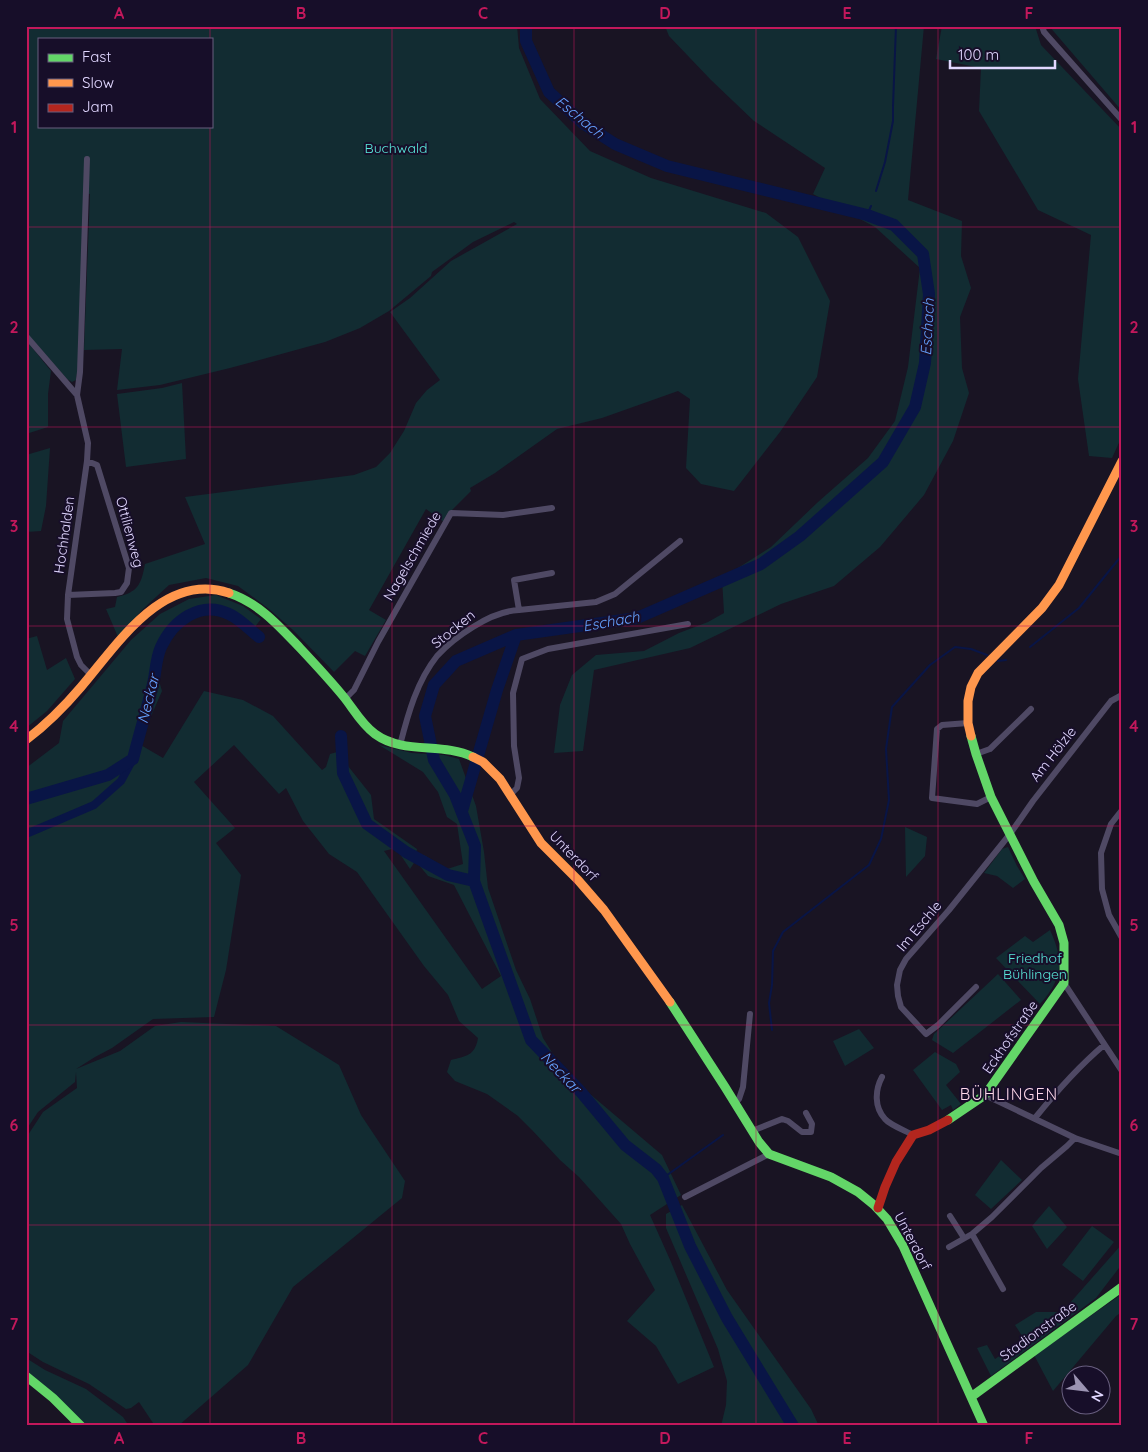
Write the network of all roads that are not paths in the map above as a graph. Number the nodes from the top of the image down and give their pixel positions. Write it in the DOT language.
graph roads {
  1 [pos="1042,26"];
  2 [pos="1122,120"];
  3 [pos="87,159"];
  4 [pos="26,336"];
  5 [pos="77,394"];
  6 [pos="87,461"];
  7 [pos="1122,461"];
  8 [pos="552,508"];
  9 [pos="680,541"];
  10 [pos="552,573"];
  11 [pos="68,595"];
  12 [pos="519,610"];
  13 [pos="688,624"];
  14 [pos="91,676"];
  15 [pos="1122,695"];
  16 [pos="345,699"];
  17 [pos="1031,709"];
  18 [pos="968,723"];
  19 [pos="26,740"];
  20 [pos="400,745"];
  21 [pos="976,754"];
  22 [pos="511,794"];
  23 [pos="991,797"];
  24 [pos="1122,810"];
  25 [pos="1010,834"];
  26 [pos="1122,938"];
  27 [pos="1064,983"];
  28 [pos="976,987"];
  29 [pos="750,1014"];
  30 [pos="1104,1045"];
  31 [pos="1122,1071"];
  32 [pos="882,1077"];
  33 [pos="985,1095"];
  34 [pos="735,1104"];
  35 [pos="806,1113"];
  36 [pos="1035,1118"];
  37 [pos="752,1132"];
  38 [pos="913,1135"];
  39 [pos="1074,1138"];
  40 [pos="769,1154"];
  41 [pos="1122,1154"];
  42 [pos="685,1197"];
  43 [pos="878,1208"];
  44 [pos="950,1216"];
  45 [pos="972,1234"];
  46 [pos="964,1238"];
  47 [pos="949,1247"];
  48 [pos="1122,1287"];
  49 [pos="1003,1288"];
  50 [pos="26,1376"];
  51 [pos="971,1397"];
  52 [pos="81,1426"];
  53 [pos="984,1426"];
  1 -- 2 [label="street"];
  3 -- 5 [label="street"];
  4 -- 5 [label="street"];
  5 -- 6 [label="street, Hochhalden"];
  6 -- 11 [label="street, Hochhalden"];
  6 -- 11 [label="street, Ottilienweg"];
  7 -- 18 [label="street"];
  8 -- 16 [label="street, Nagelschmiede"];
  9 -- 12 [label="street, Stocken"];
  10 -- 12 [label="street"];
  11 -- 14 [label="street, Hochhalden"];
  12 -- 20 [label="street, Stocken"];
  13 -- 22 [label="street"];
  14 -- 16 [label="street, Unterdorf"];
  14 -- 19 [label="street, Unterdorf"];
  15 -- 25 [label="street, Am Hölzle"];
  16 -- 20 [label="street, Unterdorf"];
  17 -- 21 [label="street"];
  18 -- 21 [label="street"];
  18 -- 23 [label="street"];
  20 -- 22 [label="street, Unterdorf"];
  21 -- 23 [label="street"];
  22 -- 34 [label="street, Unterdorf"];
  23 -- 25 [label="street"];
  24 -- 26 [label="street"];
  25 -- 27 [label="street"];
  25 -- 28 [label="street, Im Eschle"];
  27 -- 30 [label="street"];
  27 -- 33 [label="street, Eckhofstraße"];
  29 -- 34 [label="street"];
  30 -- 31 [label="street"];
  30 -- 36 [label="street"];
  32 -- 38 [label="street"];
  33 -- 36 [label="street"];
  33 -- 38 [label="street, Eckhofstraße"];
  34 -- 37 [label="street, Unterdorf"];
  35 -- 37 [label="street"];
  36 -- 39 [label="street"];
  37 -- 40 [label="street, Unterdorf"];
  38 -- 43 [label="street"];
  39 -- 41 [label="street"];
  39 -- 45 [label="street"];
  40 -- 42 [label="street"];
  40 -- 43 [label="street, Unterdorf"];
  43 -- 51 [label="street, Unterdorf"];
  44 -- 46 [label="street"];
  45 -- 46 [label="street"];
  45 -- 49 [label="street"];
  46 -- 47 [label="street"];
  48 -- 51 [label="street, Stadionstraße"];
  50 -- 52 [label="street"];
  51 -- 53 [label="street, Unterdorf"];
}
